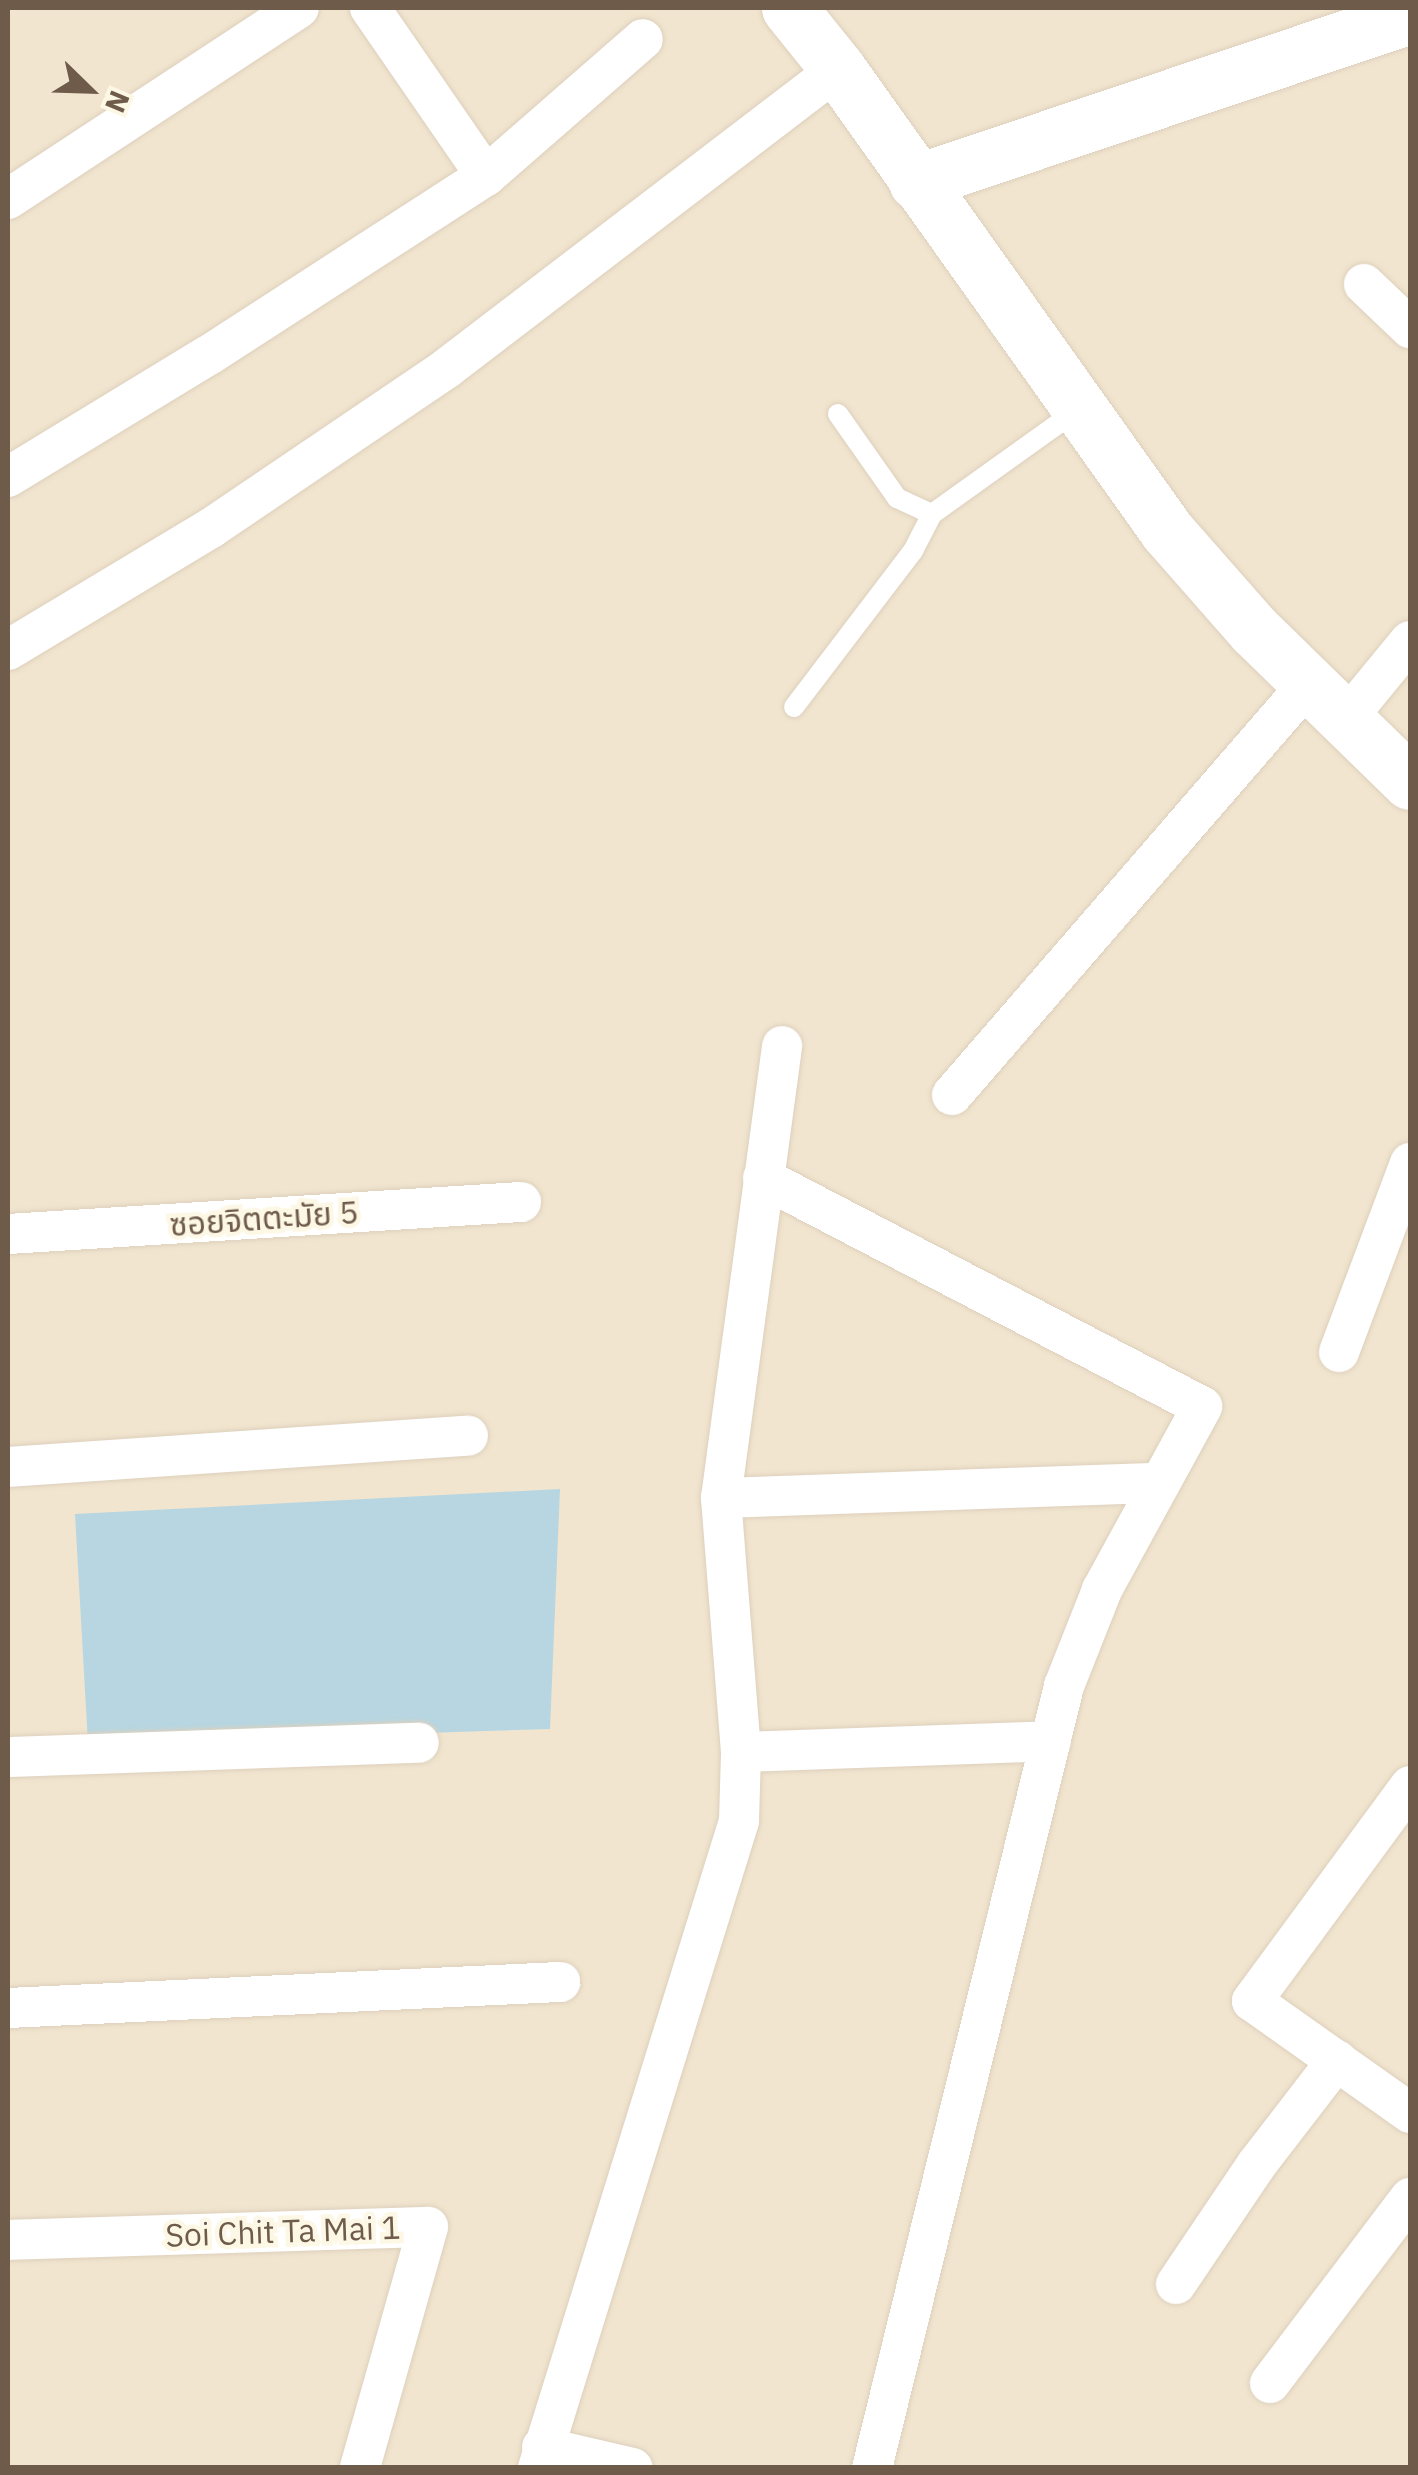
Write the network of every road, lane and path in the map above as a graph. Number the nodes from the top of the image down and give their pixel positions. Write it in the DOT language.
graph roads {
  1 [pos="299,8"];
  2 [pos="370,8"];
  3 [pos="789,8"];
  4 [pos="1410,16"];
  5 [pos="643,39"];
  6 [pos="838,69"];
  7 [pos="486,176"];
  8 [pos="916,182"];
  9 [pos="8,199"];
  10 [pos="1364,284"];
  11 [pos="1410,328"];
  12 [pos="1079,409"];
  13 [pos="838,414"];
  14 [pos="8,477"];
  15 [pos="932,514"];
  16 [pos="1410,641"];
  17 [pos="8,650"];
  18 [pos="1326,702"];
  19 [pos="794,706"];
  20 [pos="1410,782"];
  21 [pos="782,1046"];
  22 [pos="952,1095"];
  23 [pos="1410,1163"];
  24 [pos="764,1178"];
  25 [pos="521,1202"];
  26 [pos="8,1234"];
  27 [pos="1339,1352"];
  28 [pos="468,1436"];
  29 [pos="8,1467"];
  30 [pos="1160,1483"];
  31 [pos="721,1498"];
  32 [pos="1051,1741"];
  33 [pos="419,1743"];
  34 [pos="741,1752"];
  35 [pos="8,1757"];
  36 [pos="1410,1786"];
  37 [pos="560,1982"];
  38 [pos="8,2008"];
  39 [pos="1338,2060"];
  40 [pos="1410,2113"];
  41 [pos="1410,2198"];
  42 [pos="8,2240"];
  43 [pos="1176,2284"];
  44 [pos="1270,2382"];
  45 [pos="540,2457"];
  46 [pos="360,2468"];
  47 [pos="633,2468"];
  48 [pos="872,2468"];
  1 -- 9 [label="street"];
  2 -- 7 [label="street"];
  3 -- 6 [label="street"];
  4 -- 8 [label="street"];
  5 -- 7 [label="street"];
  6 -- 8 [label="street"];
  6 -- 17 [label="street"];
  7 -- 14 [label="street"];
  8 -- 12 [label="street"];
  10 -- 11 [label="street"];
  12 -- 15 [label="lane"];
  12 -- 18 [label="street"];
  13 -- 15 [label="lane"];
  15 -- 19 [label="lane"];
  16 -- 18 [label="street"];
  18 -- 20 [label="street"];
  18 -- 22 [label="street"];
  21 -- 24 [label="street"];
  23 -- 27 [label="street"];
  24 -- 30 [label="street"];
  24 -- 31 [label="street"];
  25 -- 26 [label="street, ซอยจิตตะมัย 5"];
  28 -- 29 [label="street"];
  30 -- 31 [label="street"];
  30 -- 32 [label="street"];
  31 -- 34 [label="street"];
  32 -- 34 [label="street"];
  32 -- 48 [label="street"];
  33 -- 35 [label="street"];
  34 -- 45 [label="street"];
  36 -- 39 [label="street"];
  37 -- 38 [label="street"];
  39 -- 40 [label="street"];
  39 -- 43 [label="street"];
  41 -- 44 [label="street"];
  42 -- 46 [label="street, Soi Chit Ta Mai 1"];
  45 -- 47 [label="street"];
}
